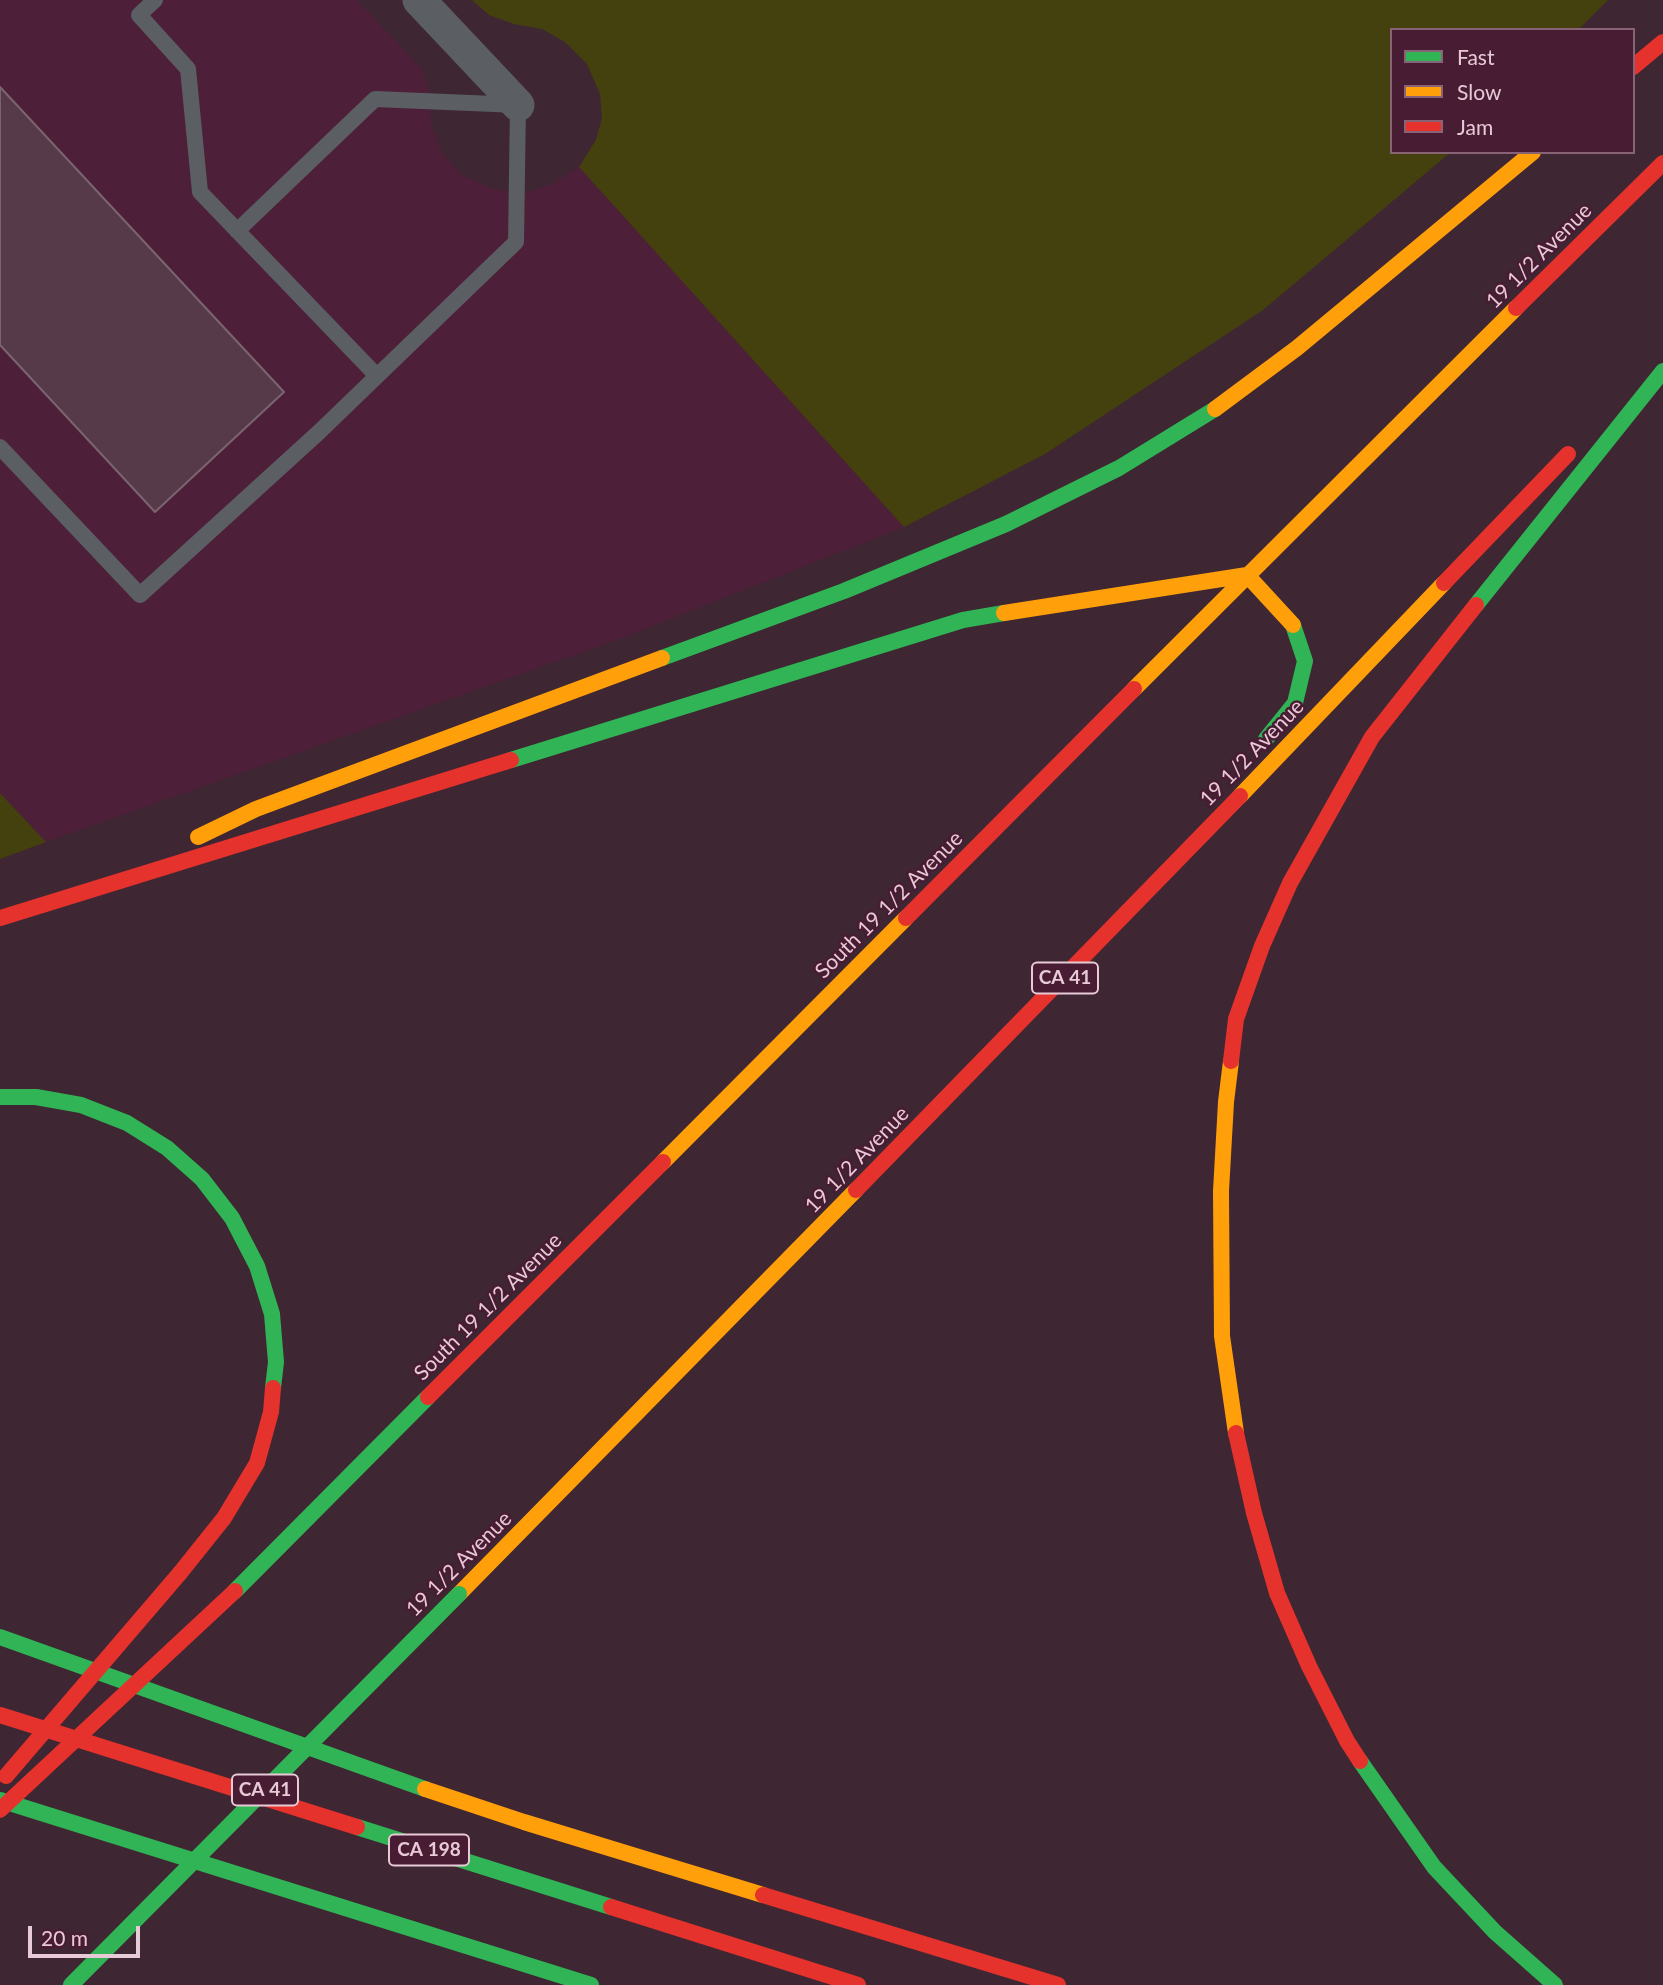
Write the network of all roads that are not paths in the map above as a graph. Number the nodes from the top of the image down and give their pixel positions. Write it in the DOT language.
graph roads {
  1 [pos="155,0"];
  2 [pos="419,0"];
  3 [pos="1663,42"];
  4 [pos="1635,65"];
  5 [pos="518,105"];
  6 [pos="1531,154"];
  7 [pos="1663,163"];
  8 [pos="237,231"];
  9 [pos="1663,354"];
  10 [pos="1663,371"];
  11 [pos="377,376"];
  12 [pos="1615,405"];
  13 [pos="1577,445"];
  14 [pos="0,447"];
  15 [pos="1247,575"];
  16 [pos="1253,756"];
  17 [pos="1236,777"];
  18 [pos="998,825"];
  19 [pos="92,888"];
  20 [pos="1125,916"];
  21 [pos="0,918"];
  22 [pos="0,1097"];
  23 [pos="0,1637"];
  24 [pos="0,1715"];
  25 [pos="0,1783"];
  26 [pos="0,1800"];
  27 [pos="0,1810"];
  28 [pos="71,1985"];
  29 [pos="591,1985"];
  30 [pos="858,1985"];
  31 [pos="1058,1985"];
  32 [pos="1555,1985"];
  1 -- 8 [label="lane"];
  2 -- 5 [label="street"];
  3 -- 4 [label="highway"];
  5 -- 8 [label="lane"];
  5 -- 11 [label="lane"];
  6 -- 19 [label="highway"];
  7 -- 15 [label="highway, 19 1/2 Avenue"];
  8 -- 11 [label="lane"];
  9 -- 12 [label="highway"];
  10 -- 32 [label="highway"];
  11 -- 14 [label="lane"];
  13 -- 20 [label="highway, 19 1/2 Avenue / CA 41"];
  15 -- 16 [label="highway"];
  15 -- 18 [label="highway, 19 1/2 Avenue"];
  15 -- 19 [label="highway"];
  17 -- 20 [label="highway"];
  18 -- 27 [label="highway, South 19 1/2 Avenue, bridge"];
  19 -- 21 [label="highway"];
  20 -- 28 [label="highway, 19 1/2 Avenue / CA 41, bridge"];
  22 -- 25 [label="highway, bridge"];
  23 -- 31 [label="highway"];
  24 -- 30 [label="highway, CA 198"];
  26 -- 29 [label="highway"];
}
